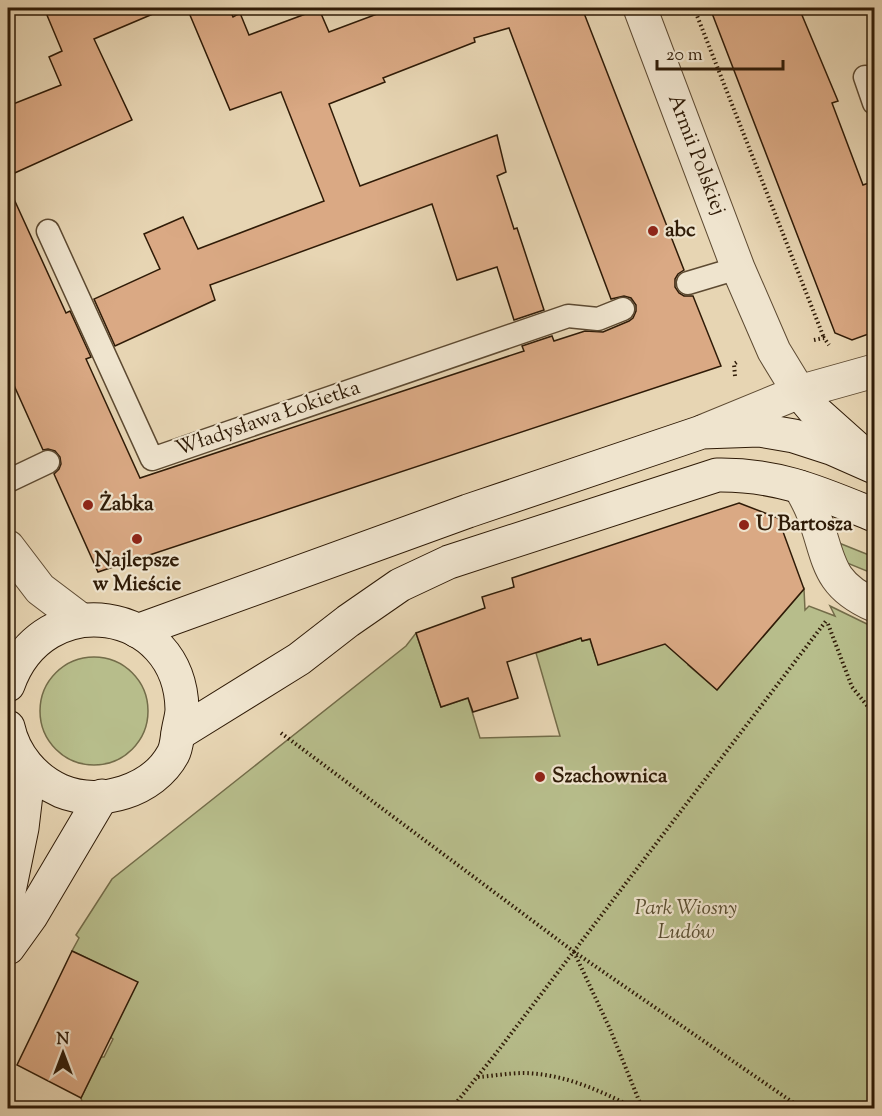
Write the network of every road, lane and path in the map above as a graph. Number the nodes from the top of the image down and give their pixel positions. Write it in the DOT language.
graph roads {
  1 [pos="640,8"];
  2 [pos="694,8"];
  3 [pos="865,77"];
  4 [pos="874,103"];
  5 [pos="48,231"];
  6 [pos="738,268"];
  7 [pos="688,283"];
  8 [pos="623,309"];
  9 [pos="824,338"];
  10 [pos="874,371"];
  11 [pos="799,392"];
  12 [pos="702,432"];
  13 [pos="48,462"];
  14 [pos="874,466"];
  15 [pos="8,481"];
  16 [pos="800,487"];
  17 [pos="874,515"];
  18 [pos="8,547"];
  19 [pos="874,605"];
  20 [pos="824,610"];
  21 [pos="81,620"];
  22 [pos="826,620"];
  23 [pos="137,631"];
  24 [pos="8,685"];
  25 [pos="874,714"];
  26 [pos="8,727"];
  27 [pos="178,734"];
  28 [pos="281,734"];
  29 [pos="29,769"];
  30 [pos="102,796"];
  31 [pos="8,896"];
  32 [pos="8,948"];
  33 [pos="573,951"];
  34 [pos="477,1077"];
  35 [pos="452,1108"];
  36 [pos="634,1108"];
  37 [pos="642,1108"];
  38 [pos="801,1108"];
  1 -- 6 [label="main road, Armii Polskiej"];
  2 -- 9 [label="path"];
  3 -- 4 [label="lane"];
  5 -- 8 [label="lane, Władysława Łokietka"];
  6 -- 7 [label="lane"];
  6 -- 11 [label="main road, Armii Polskiej"];
  10 -- 11 [label="main road"];
  11 -- 12 [label="main road"];
  11 -- 14 [label="main road, Armii Polskiej"];
  12 -- 14 [label="main road"];
  12 -- 23 [label="main road"];
  13 -- 15 [label="lane"];
  16 -- 17 [label="main road"];
  16 -- 19 [label="main road"];
  16 -- 27 [label="main road"];
  18 -- 21 [label="main road"];
  20 -- 22 [label="path"];
  21 -- 23 [label="main road"];
  21 -- 24 [label="main road"];
  22 -- 25 [label="path"];
  22 -- 33 [label="path"];
  23 -- 27 [label="main road"];
  26 -- 29 [label="main road"];
  27 -- 30 [label="main road"];
  28 -- 33 [label="path"];
  29 -- 30 [label="main road"];
  29 -- 31 [label="main road"];
  30 -- 32 [label="main road"];
  33 -- 34 [label="path"];
  33 -- 37 [label="path"];
  33 -- 38 [label="path"];
  34 -- 35 [label="path"];
  34 -- 36 [label="path"];
}
